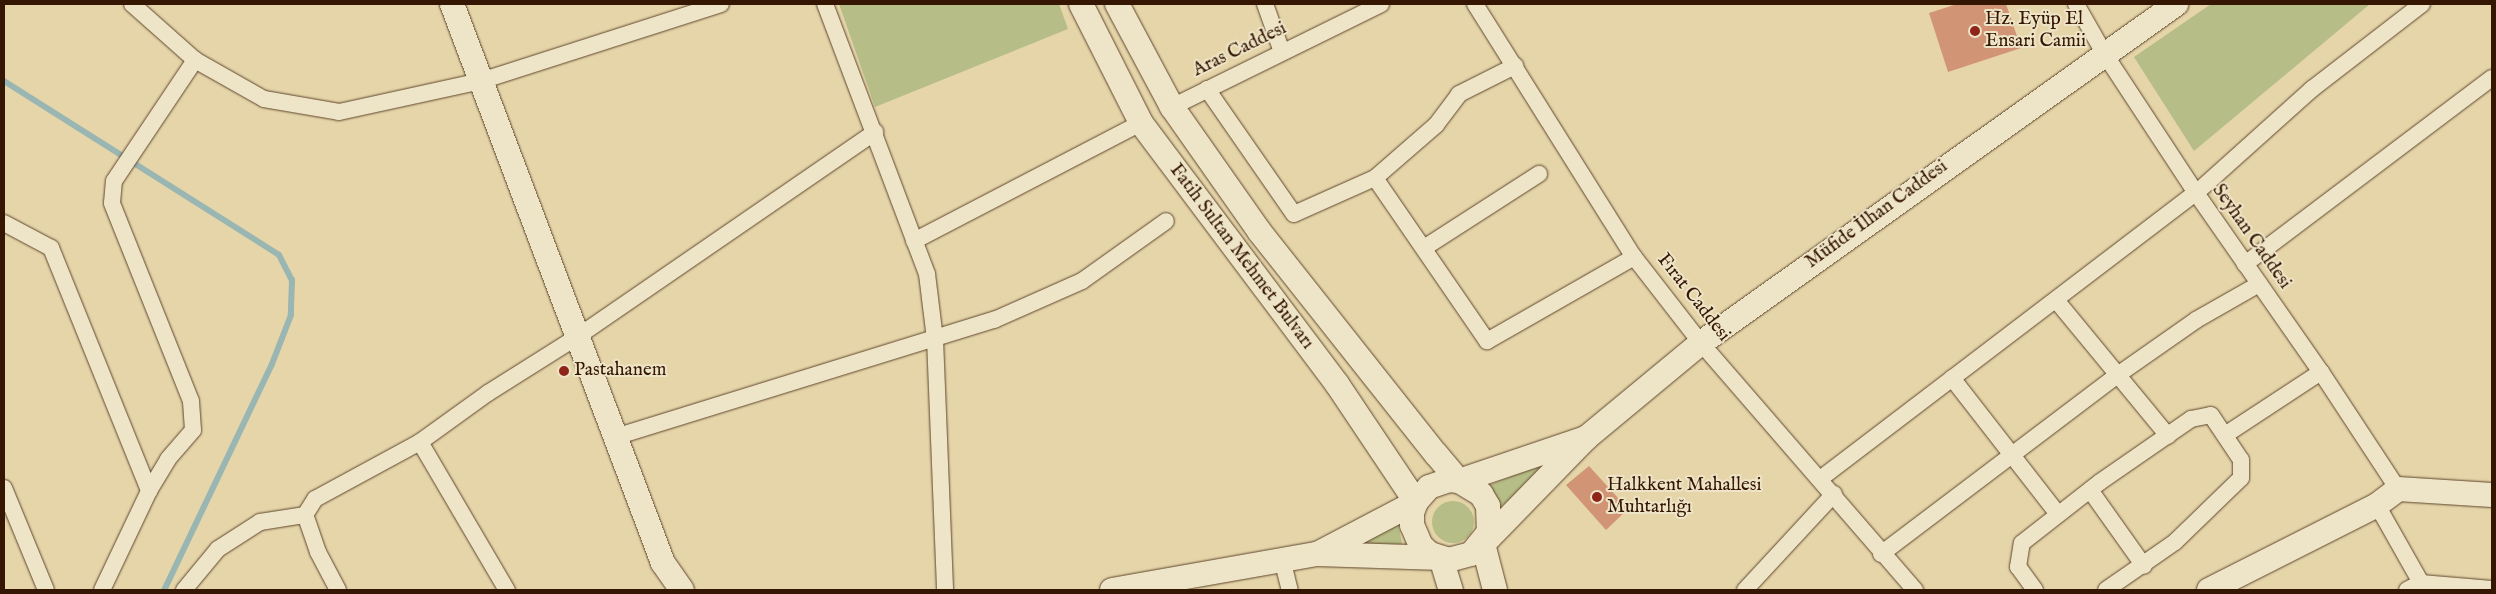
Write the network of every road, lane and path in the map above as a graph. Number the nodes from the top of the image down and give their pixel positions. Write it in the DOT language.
graph roads {
  1 [pos="132,4"];
  2 [pos="452,4"];
  3 [pos="721,4"];
  4 [pos="825,4"];
  5 [pos="1081,4"];
  6 [pos="1118,4"];
  7 [pos="1265,4"];
  8 [pos="1381,4"];
  9 [pos="1475,4"];
  10 [pos="2076,4"];
  11 [pos="2176,4"];
  12 [pos="2422,4"];
  13 [pos="678,10"];
  14 [pos="1282,52"];
  15 [pos="2104,53"];
  16 [pos="195,60"];
  17 [pos="1515,66"];
  18 [pos="2492,78"];
  19 [pos="481,81"];
  20 [pos="1207,89"];
  21 [pos="1172,107"];
  22 [pos="1140,123"];
  23 [pos="875,132"];
  24 [pos="1539,174"];
  25 [pos="1375,178"];
  26 [pos="2196,193"];
  27 [pos="1166,221"];
  28 [pos="4,223"];
  29 [pos="914,241"];
  30 [pos="1424,248"];
  31 [pos="1634,256"];
  32 [pos="2245,264"];
  33 [pos="2259,284"];
  34 [pos="2056,300"];
  35 [pos="577,337"];
  36 [pos="935,339"];
  37 [pos="1701,343"];
  38 [pos="2321,372"];
  39 [pos="2119,374"];
  40 [pos="1952,378"];
  41 [pos="2225,435"];
  42 [pos="2168,436"];
  43 [pos="615,437"];
  44 [pos="1586,438"];
  45 [pos="420,442"];
  46 [pos="2012,453"];
  47 [pos="1820,479"];
  48 [pos="1459,481"];
  49 [pos="4,488"];
  50 [pos="2398,489"];
  51 [pos="2090,490"];
  52 [pos="148,491"];
  53 [pos="1834,494"];
  54 [pos="2492,495"];
  55 [pos="1416,502"];
  56 [pos="2377,505"];
  57 [pos="2058,514"];
  58 [pos="305,516"];
  59 [pos="1483,544"];
  60 [pos="1317,554"];
  61 [pos="1881,554"];
  62 [pos="1441,558"];
  63 [pos="1282,559"];
  64 [pos="2144,566"];
  65 [pos="2417,588"];
  66 [pos="2492,589"];
  67 [pos="46,590"];
  68 [pos="102,590"];
  69 [pos="184,590"];
  70 [pos="338,590"];
  71 [pos="507,590"];
  72 [pos="682,590"];
  73 [pos="945,590"];
  74 [pos="1112,590"];
  75 [pos="1290,590"];
  76 [pos="1452,590"];
  77 [pos="1495,590"];
  78 [pos="1745,590"];
  79 [pos="1915,590"];
  80 [pos="2035,590"];
  81 [pos="2106,590"];
  82 [pos="2209,590"];
  1 -- 16 [label="street"];
  2 -- 19 [label="street"];
  3 -- 13 [label="street"];
  4 -- 23 [label="street"];
  5 -- 22 [label="street, Fatih Sultan Mehmet Bulvarı"];
  6 -- 21 [label="street, Fatih Sultan Mehmet Bulvarı"];
  7 -- 14 [label="street"];
  8 -- 14 [label="street, Aras Caddesi"];
  9 -- 17 [label="street, Fırat Caddesi"];
  10 -- 15 [label="street, Seyhan Caddesi"];
  11 -- 15 [label="street, Müfide İlhan Caddesi"];
  12 -- 26 [label="street"];
  13 -- 19 [label="street"];
  14 -- 20 [label="street, Aras Caddesi"];
  15 -- 26 [label="street, Seyhan Caddesi"];
  15 -- 37 [label="street, Müfide İlhan Caddesi"];
  16 -- 19 [label="street"];
  16 -- 52 [label="street"];
  17 -- 25 [label="street"];
  17 -- 31 [label="street, Fırat Caddesi"];
  18 -- 32 [label="street"];
  19 -- 35 [label="street"];
  20 -- 21 [label="street, Aras Caddesi"];
  20 -- 25 [label="street"];
  21 -- 48 [label="street, Fatih Sultan Mehmet Bulvarı"];
  22 -- 29 [label="street"];
  22 -- 55 [label="street, Fatih Sultan Mehmet Bulvarı"];
  23 -- 29 [label="street"];
  23 -- 35 [label="street"];
  24 -- 30 [label="street"];
  25 -- 30 [label="street"];
  26 -- 32 [label="street, Seyhan Caddesi"];
  26 -- 34 [label="street"];
  27 -- 36 [label="street"];
  28 -- 52 [label="street"];
  29 -- 36 [label="street"];
  30 -- 31 [label="street"];
  31 -- 37 [label="street, Fırat Caddesi"];
  32 -- 33 [label="street, Seyhan Caddesi"];
  33 -- 38 [label="street, Seyhan Caddesi"];
  33 -- 39 [label="street"];
  34 -- 39 [label="street"];
  34 -- 40 [label="street"];
  35 -- 43 [label="street"];
  35 -- 45 [label="street"];
  36 -- 43 [label="street"];
  36 -- 73 [label="street"];
  37 -- 44 [label="street, Müfide İlhan Caddesi"];
  37 -- 47 [label="street, Fırat Caddesi"];
  38 -- 41 [label="street"];
  38 -- 50 [label="street, Seyhan Caddesi"];
  39 -- 42 [label="street"];
  39 -- 46 [label="street"];
  40 -- 46 [label="street"];
  40 -- 47 [label="street"];
  41 -- 42 [label="street"];
  41 -- 64 [label="street"];
  42 -- 51 [label="street"];
  43 -- 72 [label="street"];
  44 -- 48 [label="street"];
  44 -- 59 [label="street"];
  45 -- 58 [label="street"];
  45 -- 71 [label="street"];
  46 -- 57 [label="street"];
  46 -- 61 [label="street"];
  47 -- 53 [label="street, Fırat Caddesi"];
  48 -- 55 [label="street"];
  48 -- 59 [label="street"];
  49 -- 67 [label="street"];
  50 -- 54 [label="street"];
  50 -- 56 [label="street"];
  51 -- 57 [label="street"];
  51 -- 64 [label="street"];
  52 -- 68 [label="street"];
  53 -- 61 [label="street, Fırat Caddesi"];
  53 -- 78 [label="street"];
  55 -- 60 [label="street"];
  55 -- 62 [label="street"];
  56 -- 65 [label="street"];
  56 -- 82 [label="street"];
  57 -- 80 [label="street"];
  58 -- 69 [label="street"];
  58 -- 70 [label="street"];
  59 -- 62 [label="street"];
  59 -- 77 [label="street"];
  60 -- 62 [label="street"];
  60 -- 63 [label="street"];
  61 -- 79 [label="street, Fırat Caddesi"];
  62 -- 76 [label="street"];
  63 -- 74 [label="street"];
  63 -- 75 [label="street"];
  64 -- 81 [label="street"];
  65 -- 66 [label="street"];
}
